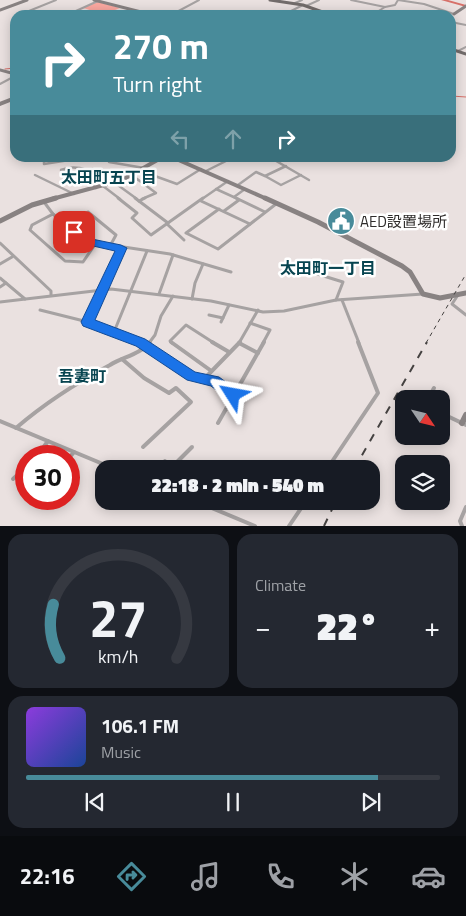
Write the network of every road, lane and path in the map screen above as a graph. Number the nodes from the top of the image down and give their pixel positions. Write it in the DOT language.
graph roads {
  1 [pos="27,0"];
  2 [pos="56,0"];
  3 [pos="96,0"];
  4 [pos="199,0"];
  5 [pos="272,0"];
  6 [pos="302,0"];
  7 [pos="319,0"];
  8 [pos="351,0"];
  9 [pos="294,2"];
  10 [pos="304,6"];
  11 [pos="385,7"];
  12 [pos="0,9"];
  13 [pos="31,10"];
  14 [pos="77,10"];
  15 [pos="133,10"];
  16 [pos="180,10"];
  17 [pos="295,10"];
  18 [pos="315,10"];
  19 [pos="380,10"];
  20 [pos="440,10"];
  21 [pos="466,47"];
  22 [pos="458,51"];
  23 [pos="466,54"];
  24 [pos="44,162"];
  25 [pos="57,162"];
  26 [pos="109,162"];
  27 [pos="155,162"];
  28 [pos="184,162"];
  29 [pos="223,162"];
  30 [pos="278,162"];
  31 [pos="286,166"];
  32 [pos="143,170"];
  33 [pos="204,170"];
  34 [pos="35,175"];
  35 [pos="301,175"];
  36 [pos="133,176"];
  37 [pos="265,176"];
  38 [pos="310,180"];
  39 [pos="228,181"];
  40 [pos="115,182"];
  41 [pos="109,184"];
  42 [pos="238,185"];
  43 [pos="103,186"];
  44 [pos="96,188"];
  45 [pos="216,189"];
  46 [pos="245,189"];
  47 [pos="74,194"];
  48 [pos="234,197"];
  49 [pos="200,200"];
  50 [pos="239,200"];
  51 [pos="139,201"];
  52 [pos="44,202"];
  53 [pos="276,203"];
  54 [pos="218,209"];
  55 [pos="224,211"];
  56 [pos="266,212"];
  57 [pos="53,214"];
  58 [pos="0,221"];
  59 [pos="64,224"];
  60 [pos="167,224"];
  61 [pos="250,224"];
  62 [pos="184,240"];
  63 [pos="0,243"];
  64 [pos="96,243"];
  65 [pos="110,246"];
  66 [pos="121,248"];
  67 [pos="147,251"];
  68 [pos="174,255"];
  69 [pos="12,256"];
  70 [pos="0,264"];
  71 [pos="203,264"];
  72 [pos="301,269"];
  73 [pos="231,272"];
  74 [pos="0,278"];
  75 [pos="6,283"];
  76 [pos="0,287"];
  77 [pos="103,289"];
  78 [pos="131,291"];
  79 [pos="466,293"];
  80 [pos="159,294"];
  81 [pos="423,294"];
  82 [pos="458,295"];
  83 [pos="52,296"];
  84 [pos="173,296"];
  85 [pos="192,298"];
  86 [pos="26,299"];
  87 [pos="336,300"];
  88 [pos="342,300"];
  89 [pos="0,302"];
  90 [pos="229,305"];
  91 [pos="40,310"];
  92 [pos="258,310"];
  93 [pos="209,315"];
  94 [pos="466,316"];
  95 [pos="88,322"];
  96 [pos="250,323"];
  97 [pos="114,332"];
  98 [pos="239,343"];
  99 [pos="146,347"];
  100 [pos="229,352"];
  101 [pos="258,353"];
  102 [pos="122,358"];
  103 [pos="210,370"];
  104 [pos="204,378"];
  105 [pos="233,395"];
  106 [pos="466,416"];
  107 [pos="450,417"];
  108 [pos="0,421"];
  109 [pos="218,423"];
  110 [pos="464,424"];
  111 [pos="16,428"];
  112 [pos="48,441"];
  113 [pos="45,445"];
  114 [pos="57,445"];
  115 [pos="192,446"];
  116 [pos="143,447"];
  117 [pos="80,455"];
  118 [pos="178,460"];
  119 [pos="334,460"];
  120 [pos="95,461"];
  121 [pos="466,507"];
  122 [pos="217,510"];
  123 [pos="300,510"];
  124 [pos="255,526"];
  125 [pos="289,526"];
  126 [pos="462,526"];
  1 -- 12 [label="street"];
  2 -- 13 [label="street"];
  3 -- 14 [label="street"];
  3 -- 15 [label="street"];
  4 -- 16 [label="street"];
  5 -- 9 [label="main road"];
  6 -- 9 [label="street"];
  7 -- 10 [label="street"];
  8 -- 11 [label="street"];
  9 -- 10 [label="main road"];
  10 -- 17 [label="street"];
  10 -- 18 [label="main road"];
  11 -- 19 [label="street"];
  11 -- 20 [label="street"];
  21 -- 22 [label="street"];
  22 -- 23 [label="main road"];
  24 -- 25 [label="street"];
  26 -- 32 [label="street"];
  27 -- 32 [label="street"];
  28 -- 33 [label="street"];
  29 -- 33 [label="street"];
  30 -- 31 [label="street"];
  31 -- 35 [label="street"];
  31 -- 37 [label="street"];
  32 -- 33 [label="street"];
  32 -- 36 [label="street"];
  33 -- 39 [label="street"];
  34 -- 47 [label="street"];
  35 -- 37 [label="street"];
  35 -- 38 [label="street"];
  36 -- 40 [label="street"];
  36 -- 51 [label="street"];
  37 -- 42 [label="street"];
  39 -- 42 [label="street"];
  39 -- 45 [label="street"];
  40 -- 41 [label="street"];
  40 -- 51 [label="street"];
  41 -- 43 [label="street"];
  41 -- 44 [label="street"];
  42 -- 46 [label="street"];
  43 -- 44 [label="street"];
  43 -- 60 [label="street"];
  44 -- 47 [label="street"];
  45 -- 48 [label="street"];
  45 -- 49 [label="street"];
  46 -- 48 [label="street"];
  46 -- 53 [label="street"];
  47 -- 52 [label="street"];
  48 -- 50 [label="street"];
  49 -- 54 [label="street"];
  49 -- 60 [label="street"];
  50 -- 55 [label="street"];
  50 -- 56 [label="street"];
  51 -- 60 [label="street"];
  52 -- 57 [label="street"];
  52 -- 58 [label="street"];
  53 -- 56 [label="street"];
  53 -- 81 [label="street"];
  54 -- 55 [label="street"];
  54 -- 61 [label="street"];
  55 -- 61 [label="street"];
  56 -- 61 [label="street"];
  57 -- 59 [label="street"];
  57 -- 64 [label="street"];
  59 -- 64 [label="street"];
  59 -- 65 [label="street"];
  60 -- 62 [label="street"];
  63 -- 69 [label="street"];
  64 -- 65 [label="street"];
  65 -- 66 [label="street"];
  66 -- 67 [label="street"];
  66 -- 77 [label="street"];
  67 -- 68 [label="street"];
  67 -- 78 [label="street"];
  68 -- 71 [label="street"];
  68 -- 80 [label="street"];
  69 -- 70 [label="street"];
  69 -- 83 [label="street"];
  71 -- 73 [label="street"];
  71 -- 85 [label="street"];
  72 -- 87 [label="street"];
  74 -- 75 [label="street"];
  75 -- 76 [label="street"];
  75 -- 86 [label="street"];
  77 -- 78 [label="street"];
  77 -- 83 [label="street"];
  77 -- 95 [label="street"];
  78 -- 80 [label="street"];
  78 -- 97 [label="street"];
  79 -- 82 [label="street"];
  80 -- 84 [label="street"];
  81 -- 82 [label="street"];
  81 -- 88 [label="street"];
  82 -- 94 [label="street"];
  83 -- 86 [label="street"];
  84 -- 85 [label="street"];
  84 -- 99 [label="street"];
  85 -- 90 [label="street"];
  86 -- 89 [label="street"];
  87 -- 88 [label="street"];
  87 -- 92 [label="street"];
  88 -- 119 [label="street"];
  90 -- 92 [label="street"];
  90 -- 93 [label="street"];
  91 -- 95 [label="street"];
  92 -- 96 [label="street"];
  95 -- 97 [label="street"];
  96 -- 98 [label="street"];
  96 -- 101 [label="street"];
  97 -- 99 [label="street"];
  98 -- 100 [label="street"];
  98 -- 101 [label="street"];
  99 -- 102 [label="street"];
  99 -- 104 [label="street"];
  100 -- 103 [label="street"];
  100 -- 103 [label="street"];
  101 -- 105 [label="street"];
  102 -- 111 [label="street"];
  102 -- 116 [label="street"];
  103 -- 104 [label="street"];
  104 -- 105 [label="street"];
  105 -- 109 [label="street"];
  106 -- 110 [label="street"];
  107 -- 110 [label="street"];
  108 -- 111 [label="street"];
  111 -- 112 [label="street"];
  112 -- 113 [label="street"];
  112 -- 114 [label="street"];
  115 -- 118 [label="street"];
  117 -- 120 [label="street"];
  121 -- 126 [label="street"];
  122 -- 124 [label="street"];
  123 -- 125 [label="street"];
}
